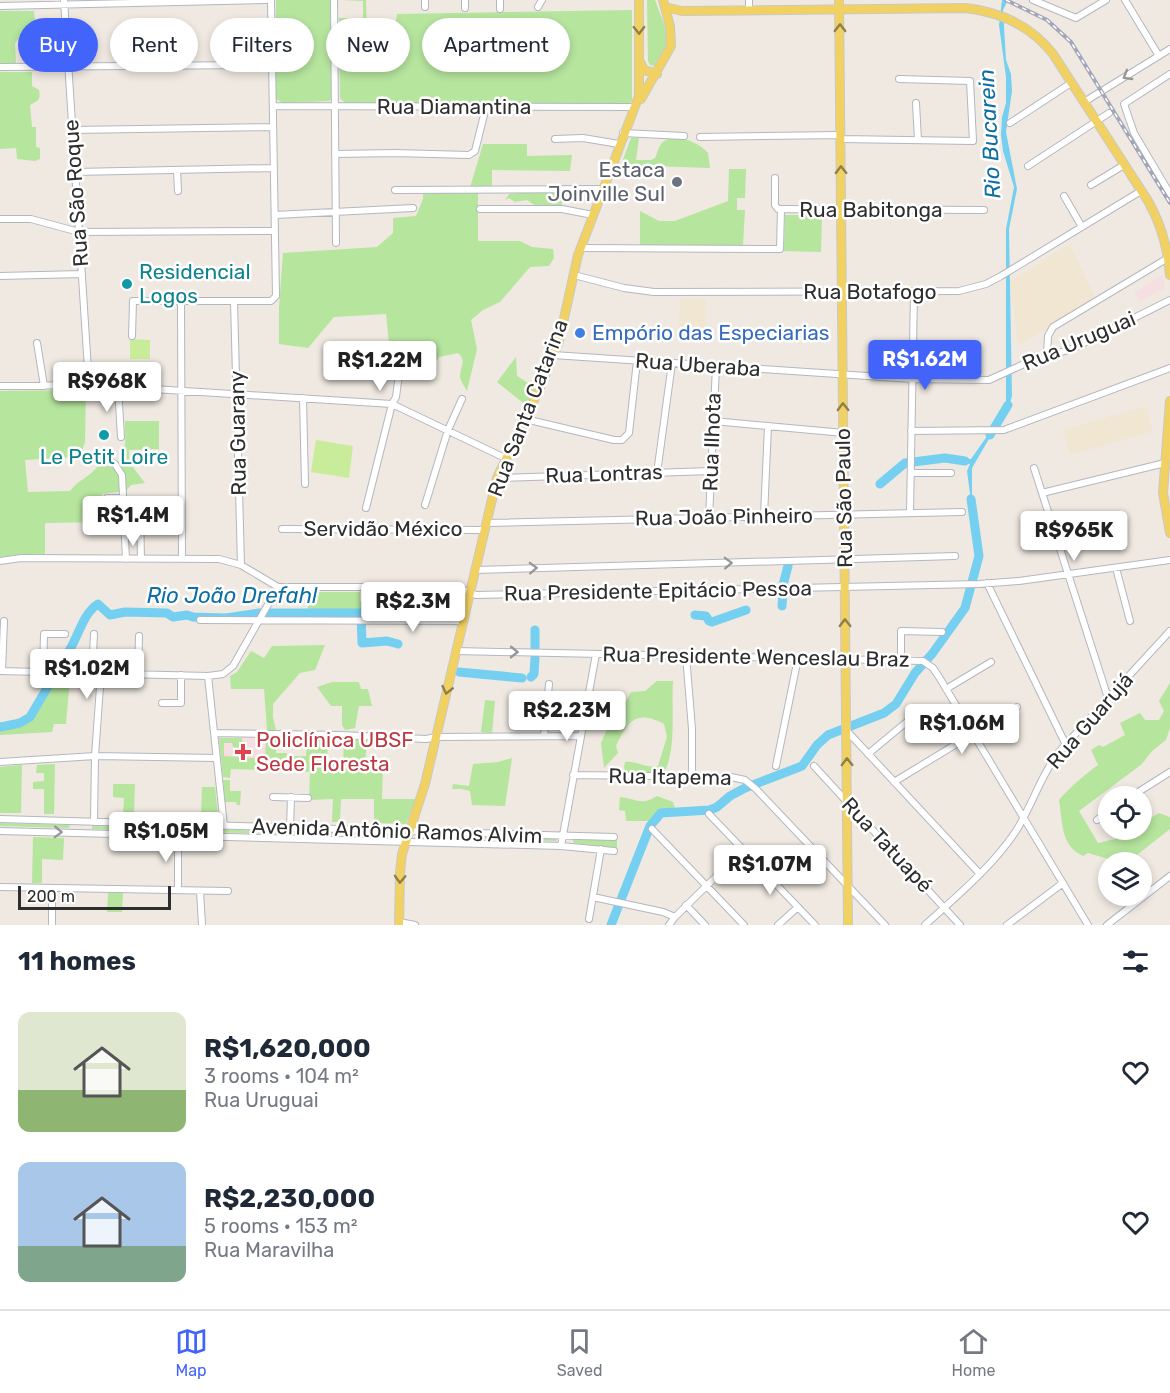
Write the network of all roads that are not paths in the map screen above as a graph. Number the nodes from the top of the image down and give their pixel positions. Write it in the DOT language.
graph roads {
  1 [pos="269,0"];
  2 [pos="334,0"];
  3 [pos="465,0"];
  4 [pos="500,0"];
  5 [pos="542,0"];
  6 [pos="639,0"];
  7 [pos="749,0"];
  8 [pos="1033,0"];
  9 [pos="1106,0"];
  10 [pos="1125,0"];
  11 [pos="64,2"];
  12 [pos="664,4"];
  13 [pos="840,4"];
  14 [pos="887,4"];
  15 [pos="0,6"];
  16 [pos="538,7"];
  17 [pos="465,8"];
  18 [pos="500,9"];
  19 [pos="749,10"];
  20 [pos="682,11"];
  21 [pos="65,18"];
  22 [pos="270,18"];
  23 [pos="670,26"];
  24 [pos="1170,49"];
  25 [pos="1159,56"];
  26 [pos="640,60"];
  27 [pos="210,65"];
  28 [pos="98,66"];
  29 [pos="0,67"];
  30 [pos="18,67"];
  31 [pos="69,72"];
  32 [pos="272,72"];
  33 [pos="657,74"];
  34 [pos="1170,74"];
  35 [pos="898,79"];
  36 [pos="1071,83"];
  37 [pos="1083,102"];
  38 [pos="916,103"];
  39 [pos="273,106"];
  40 [pos="335,106"];
  41 [pos="486,107"];
  42 [pos="635,107"];
  43 [pos="1110,113"];
  44 [pos="1096,122"];
  45 [pos="1010,123"];
  46 [pos="273,127"];
  47 [pos="72,130"];
  48 [pos="623,133"];
  49 [pos="684,136"];
  50 [pos="700,137"];
  51 [pos="841,137"];
  52 [pos="555,139"];
  53 [pos="918,140"];
  54 [pos="619,144"];
  55 [pos="335,154"];
  56 [pos="1124,165"];
  57 [pos="1028,166"];
  58 [pos="274,168"];
  59 [pos="177,170"];
  60 [pos="75,172"];
  61 [pos="775,178"];
  62 [pos="1091,185"];
  63 [pos="602,189"];
  64 [pos="395,190"];
  65 [pos="178,191"];
  66 [pos="1141,191"];
  67 [pos="1170,194"];
  68 [pos="1064,196"];
  69 [pos="413,208"];
  70 [pos="480,209"];
  71 [pos="781,209"];
  72 [pos="841,210"];
  73 [pos="984,210"];
  74 [pos="336,212"];
  75 [pos="275,215"];
  76 [pos="593,215"];
  77 [pos="0,219"];
  78 [pos="1082,226"];
  79 [pos="275,231"];
  80 [pos="79,232"];
  81 [pos="336,243"];
  82 [pos="1168,244"];
  83 [pos="581,248"];
  84 [pos="1168,258"];
  85 [pos="82,274"];
  86 [pos="574,275"];
  87 [pos="1170,275"];
  88 [pos="0,276"];
  89 [pos="842,292"];
  90 [pos="914,293"];
  91 [pos="1170,300"];
  92 [pos="181,301"];
  93 [pos="234,301"];
  94 [pos="132,336"];
  95 [pos="37,343"];
  96 [pos="965,345"];
  97 [pos="913,354"];
  98 [pos="553,355"];
  99 [pos="1047,356"];
  100 [pos="637,361"];
  101 [pos="672,363"];
  102 [pos="400,366"];
  103 [pos="716,366"];
  104 [pos="1170,368"];
  105 [pos="843,374"];
  106 [pos="912,379"];
  107 [pos="88,385"];
  108 [pos="0,386"];
  109 [pos="44,386"];
  110 [pos="118,387"];
  111 [pos="181,390"];
  112 [pos="237,394"];
  113 [pos="303,398"];
  114 [pos="462,399"];
  115 [pos="1170,403"];
  116 [pos="392,404"];
  117 [pos="525,419"];
  118 [pos="713,421"];
  119 [pos="768,426"];
  120 [pos="448,430"];
  121 [pos="912,431"];
  122 [pos="844,433"];
  123 [pos="121,437"];
  124 [pos="1167,456"];
  125 [pos="505,458"];
  126 [pos="108,460"];
  127 [pos="1034,468"];
  128 [pos="711,471"];
  129 [pos="657,472"];
  130 [pos="911,473"];
  131 [pos="951,473"];
  132 [pos="497,478"];
  133 [pos="305,484"];
  134 [pos="1042,493"];
  135 [pos="107,498"];
  136 [pos="123,498"];
  137 [pos="425,505"];
  138 [pos="366,508"];
  139 [pos="141,512"];
  140 [pos="962,512"];
  141 [pos="910,513"];
  142 [pos="844,514"];
  143 [pos="764,516"];
  144 [pos="709,518"];
  145 [pos="485,526"];
  146 [pos="282,529"];
  147 [pos="1170,533"];
  148 [pos="955,556"];
  149 [pos="126,559"];
  150 [pos="141,559"];
  151 [pos="182,559"];
  152 [pos="845,559"];
  153 [pos="1170,560"];
  154 [pos="0,561"];
  155 [pos="241,565"];
  156 [pos="1116,568"];
  157 [pos="475,570"];
  158 [pos="1068,574"];
  159 [pos="983,583"];
  160 [pos="278,587"];
  161 [pos="845,587"];
  162 [pos="469,592"];
  163 [pos="262,615"];
  164 [pos="200,620"];
  165 [pos="4,621"];
  166 [pos="463,621"];
  167 [pos="1130,621"];
  168 [pos="1170,631"];
  169 [pos="942,632"];
  170 [pos="65,634"];
  171 [pos="94,634"];
  172 [pos="139,636"];
  173 [pos="456,651"];
  174 [pos="596,654"];
  175 [pos="686,656"];
  176 [pos="798,658"];
  177 [pos="846,659"];
  178 [pos="900,660"];
  179 [pos="991,662"];
  180 [pos="1,671"];
  181 [pos="43,672"];
  182 [pos="92,673"];
  183 [pos="100,673"];
  184 [pos="138,674"];
  185 [pos="181,675"];
  186 [pos="208,676"];
  187 [pos="549,684"];
  188 [pos="946,689"];
  189 [pos="1108,698"];
  190 [pos="162,703"];
  191 [pos="1017,707"];
  192 [pos="909,720"];
  193 [pos="846,728"];
  194 [pos="214,733"];
  195 [pos="973,734"];
  196 [pos="544,736"];
  197 [pos="580,736"];
  198 [pos="436,737"];
  199 [pos="1065,744"];
  200 [pos="868,754"];
  201 [pos="95,756"];
  202 [pos="217,758"];
  203 [pos="0,762"];
  204 [pos="776,766"];
  205 [pos="814,766"];
  206 [pos="1170,772"];
  207 [pos="573,775"];
  208 [pos="692,777"];
  209 [pos="894,782"];
  210 [pos="1148,786"];
  211 [pos="273,797"];
  212 [pos="291,797"];
  213 [pos="308,798"];
  214 [pos="847,801"];
  215 [pos="709,814"];
  216 [pos="1024,818"];
  217 [pos="0,819"];
  218 [pos="94,822"];
  219 [pos="224,826"];
  220 [pos="290,828"];
  221 [pos="320,828"];
  222 [pos="652,829"];
  223 [pos="0,831"];
  224 [pos="409,831"];
  225 [pos="178,835"];
  226 [pos="561,835"];
  227 [pos="614,837"];
  228 [pos="306,839"];
  229 [pos="406,842"];
  230 [pos="561,846"];
  231 [pos="601,849"];
  232 [pos="743,850"];
  233 [pos="614,851"];
  234 [pos="980,874"];
  235 [pos="1170,876"];
  236 [pos="1063,883"];
  237 [pos="706,885"];
  238 [pos="848,886"];
  239 [pos="0,887"];
  240 [pos="52,888"];
  241 [pos="178,890"];
  242 [pos="200,891"];
  243 [pos="228,891"];
  244 [pos="593,897"];
  245 [pos="686,905"];
  246 [pos="798,907"];
  247 [pos="944,908"];
  248 [pos="675,917"];
  249 [pos="589,919"];
  250 [pos="399,924"];
  251 [pos="52,925"];
  252 [pos="202,925"];
  253 [pos="415,925"];
  254 [pos="669,925"];
  255 [pos="705,925"];
  256 [pos="744,925"];
  257 [pos="778,925"];
  258 [pos="815,925"];
  259 [pos="848,925"];
  260 [pos="885,925"];
  261 [pos="925,925"];
  262 [pos="960,925"];
  263 [pos="1007,925"];
  264 [pos="1088,925"];
  265 [pos="1107,925"];
  1 -- 11 [label="street"];
  1 -- 22 [label="street"];
  2 -- 40 [label="street"];
  3 -- 17 [label="street"];
  4 -- 18 [label="street"];
  5 -- 16 [label="street"];
  6 -- 26 [label="main road, Rua Santa Catarina, one-way"];
  7 -- 19 [label="street"];
  8 -- 9 [label="street"];
  10 -- 25 [label="street"];
  11 -- 15 [label="street"];
  11 -- 21 [label="street, Rua São Roque"];
  12 -- 20 [label="main road"];
  12 -- 23 [label="main road, Rua Santa Catarina"];
  13 -- 14 [label="main road"];
  13 -- 19 [label="main road"];
  51 -- 13 [label="main road, Rua São Paulo, one-way"];
  14 -- 36 [label="main road"];
  19 -- 20 [label="main road"];
  20 -- 23 [label="main road"];
  23 -- 33 [label="main road, Rua Santa Catarina"];
  24 -- 25 [label="street"];
  25 -- 37 [label="street, one-way"];
  26 -- 33 [label="main road"];
  26 -- 42 [label="main road, Rua Santa Catarina"];
  27 -- 28 [label="street"];
  29 -- 30 [label="street"];
  31 -- 47 [label="street, Rua São Roque"];
  32 -- 39 [label="street"];
  33 -- 42 [label="main road, Rua Santa Catarina"];
  34 -- 67 [label="street"];
  35 -- 53 [label="street"];
  36 -- 37 [label="main road"];
  36 -- 45 [label="street"];
  37 -- 44 [label="main road"];
  38 -- 53 [label="street"];
  39 -- 40 [label="street, Rua Diamantina"];
  39 -- 46 [label="street"];
  40 -- 41 [label="street, Rua Diamantina"];
  40 -- 55 [label="street"];
  41 -- 42 [label="street, Rua Diamantina"];
  41 -- 55 [label="street"];
  42 -- 48 [label="main road, Rua Santa Catarina"];
  43 -- 44 [label="street"];
  44 -- 56 [label="main road"];
  44 -- 57 [label="street"];
  46 -- 47 [label="street"];
  46 -- 58 [label="street"];
  47 -- 60 [label="street, Rua São Roque"];
  48 -- 49 [label="street"];
  48 -- 54 [label="main road, Rua Santa Catarina"];
  50 -- 51 [label="street"];
  51 -- 53 [label="street"];
  72 -- 51 [label="main road, Rua São Paulo, one-way"];
  52 -- 54 [label="street"];
  54 -- 63 [label="main road, Rua Santa Catarina"];
  55 -- 74 [label="street"];
  56 -- 62 [label="street"];
  56 -- 66 [label="main road"];
  58 -- 59 [label="street"];
  58 -- 75 [label="street"];
  59 -- 60 [label="street"];
  59 -- 65 [label="street"];
  60 -- 80 [label="street, Rua São Roque"];
  61 -- 71 [label="street"];
  63 -- 64 [label="street"];
  63 -- 76 [label="main road, Rua Santa Catarina"];
  66 -- 78 [label="street, Rua Botafogo"];
  66 -- 82 [label="main road"];
  68 -- 78 [label="street"];
  69 -- 74 [label="street"];
  70 -- 76 [label="street"];
  71 -- 72 [label="street, Rua Babitonga"];
  71 -- 83 [label="street, Rua Babitonga"];
  72 -- 73 [label="street, Rua Babitonga"];
  72 -- 89 [label="main road, Rua São Paulo"];
  74 -- 75 [label="street"];
  74 -- 81 [label="street"];
  75 -- 79 [label="street"];
  76 -- 83 [label="main road, Rua Santa Catarina"];
  77 -- 80 [label="street"];
  78 -- 90 [label="street, Rua Botafogo"];
  79 -- 80 [label="street"];
  79 -- 93 [label="street"];
  80 -- 85 [label="street, Rua São Roque"];
  82 -- 84 [label="main road"];
  83 -- 86 [label="main road, Rua Santa Catarina"];
  84 -- 87 [label="main road"];
  84 -- 99 [label="street"];
  85 -- 88 [label="street"];
  85 -- 107 [label="street, Rua São Roque"];
  86 -- 89 [label="street, Rua Botafogo"];
  86 -- 98 [label="main road, Rua Santa Catarina"];
  89 -- 90 [label="street, Rua Botafogo"];
  89 -- 105 [label="main road, Rua São Paulo"];
  90 -- 97 [label="street"];
  91 -- 99 [label="street, Rua Uruguai"];
  92 -- 93 [label="street"];
  92 -- 94 [label="street"];
  92 -- 111 [label="street"];
  93 -- 112 [label="street, Rua Guarany"];
  95 -- 109 [label="street"];
  96 -- 97 [label="street"];
  97 -- 106 [label="street"];
  98 -- 100 [label="street, Rua Uberaba"];
  98 -- 117 [label="main road, Rua Santa Catarina"];
  99 -- 106 [label="street, Rua Uruguai"];
  100 -- 101 [label="street, Rua Uberaba"];
  100 -- 117 [label="street"];
  101 -- 103 [label="street, Rua Uberaba"];
  101 -- 129 [label="street"];
  102 -- 116 [label="street"];
  103 -- 105 [label="street, Rua Uberaba"];
  103 -- 118 [label="street, Rua Ilhota"];
  104 -- 121 [label="street"];
  105 -- 106 [label="street, Rua Uruguai"];
  122 -- 105 [label="main road, Rua São Paulo, one-way"];
  106 -- 121 [label="street"];
  107 -- 109 [label="street"];
  107 -- 110 [label="street"];
  108 -- 109 [label="street"];
  110 -- 111 [label="street"];
  110 -- 123 [label="street"];
  111 -- 112 [label="street"];
  111 -- 151 [label="street"];
  112 -- 113 [label="street"];
  112 -- 155 [label="street, Rua Guarany"];
  113 -- 116 [label="street"];
  113 -- 133 [label="street"];
  114 -- 120 [label="street"];
  115 -- 124 [label="main road"];
  116 -- 120 [label="street"];
  116 -- 138 [label="street"];
  117 -- 125 [label="main road, Rua Santa Catarina"];
  118 -- 119 [label="street"];
  118 -- 128 [label="street, Rua Ilhota"];
  119 -- 122 [label="street"];
  119 -- 143 [label="street"];
  120 -- 125 [label="street"];
  120 -- 137 [label="street"];
  121 -- 130 [label="street"];
  122 -- 142 [label="main road, Rua São Paulo"];
  124 -- 134 [label="street"];
  124 -- 147 [label="main road"];
  125 -- 132 [label="main road, Rua Santa Catarina"];
  126 -- 136 [label="street"];
  127 -- 134 [label="street"];
  128 -- 129 [label="street, Rua Lontras"];
  128 -- 144 [label="street, Rua Ilhota"];
  129 -- 132 [label="street, Rua Lontras"];
  130 -- 131 [label="street"];
  130 -- 141 [label="street"];
  132 -- 145 [label="main road, Rua Santa Catarina"];
  134 -- 158 [label="street"];
  135 -- 136 [label="street"];
  136 -- 149 [label="street"];
  139 -- 150 [label="street"];
  140 -- 141 [label="street, Rua João Pinheiro"];
  141 -- 142 [label="street, Rua João Pinheiro"];
  142 -- 143 [label="street, Rua João Pinheiro"];
  142 -- 152 [label="main road, Rua São Paulo"];
  143 -- 144 [label="street, Rua João Pinheiro"];
  144 -- 145 [label="street, Rua João Pinheiro"];
  145 -- 146 [label="street, Servidão México"];
  145 -- 157 [label="main road, Rua Santa Catarina"];
  148 -- 152 [label="street"];
  149 -- 150 [label="street"];
  149 -- 154 [label="street"];
  150 -- 151 [label="street"];
  151 -- 155 [label="street"];
  157 -- 152 [label="street, one-way"];
  152 -- 161 [label="main road, Rua São Paulo"];
  153 -- 156 [label="street, Rua Presidente Epitácio Pessoa"];
  155 -- 160 [label="street"];
  156 -- 158 [label="street, Rua Presidente Epitácio Pessoa"];
  156 -- 167 [label="street"];
  157 -- 162 [label="main road, Rua Santa Catarina"];
  158 -- 159 [label="street, Rua Presidente Epitácio Pessoa"];
  158 -- 189 [label="street"];
  159 -- 161 [label="street, Rua Presidente Epitácio Pessoa"];
  159 -- 199 [label="street"];
  160 -- 162 [label="street, Rua Presidente Epitácio Pessoa"];
  160 -- 163 [label="street"];
  161 -- 162 [label="street, Rua Presidente Epitácio Pessoa"];
  177 -- 161 [label="main road, Rua São Paulo, one-way"];
  162 -- 166 [label="main road, Rua Santa Catarina"];
  163 -- 164 [label="street"];
  163 -- 166 [label="street"];
  163 -- 186 [label="street"];
  165 -- 180 [label="street"];
  166 -- 173 [label="main road, Rua Santa Catarina"];
  168 -- 189 [label="street, Rua Guarujá"];
  169 -- 178 [label="street"];
  170 -- 181 [label="street"];
  171 -- 182 [label="street"];
  172 -- 184 [label="street"];
  173 -- 174 [label="street, Rua Presidente Wenceslau Braz, one-way"];
  173 -- 198 [label="main road, Rua Santa Catarina, one-way"];
  174 -- 175 [label="street, Rua Presidente Wenceslau Braz"];
  174 -- 197 [label="street"];
  175 -- 176 [label="street, Rua Presidente Wenceslau Braz"];
  175 -- 208 [label="street"];
  176 -- 177 [label="street, Rua Presidente Wenceslau Braz"];
  176 -- 204 [label="street"];
  177 -- 178 [label="street, Rua Presidente Wenceslau Braz"];
  177 -- 193 [label="main road, Rua São Paulo"];
  178 -- 188 [label="street, Rua Presidente Wenceslau Braz"];
  179 -- 188 [label="street"];
  180 -- 181 [label="street"];
  181 -- 182 [label="street"];
  182 -- 183 [label="street"];
  183 -- 184 [label="street"];
  183 -- 201 [label="street"];
  184 -- 185 [label="street"];
  185 -- 186 [label="street"];
  185 -- 190 [label="street"];
  186 -- 194 [label="street"];
  187 -- 196 [label="street"];
  188 -- 195 [label="street, Rua Presidente Wenceslau Braz"];
  189 -- 199 [label="street, Rua Guarujá"];
  191 -- 195 [label="street"];
  192 -- 200 [label="street"];
  193 -- 200 [label="street"];
  214 -- 193 [label="main road, Rua São Paulo, one-way"];
  194 -- 198 [label="street"];
  194 -- 202 [label="street"];
  195 -- 209 [label="street"];
  195 -- 216 [label="street, Rua Presidente Wenceslau Braz"];
  196 -- 197 [label="street"];
  196 -- 198 [label="street"];
  197 -- 207 [label="street"];
  198 -- 224 [label="main road, Rua Santa Catarina"];
  199 -- 216 [label="street, Rua Guarujá"];
  200 -- 209 [label="street"];
  201 -- 202 [label="street"];
  201 -- 203 [label="street"];
  201 -- 218 [label="street"];
  202 -- 219 [label="street"];
  205 -- 214 [label="street, Rua Tatuapé"];
  206 -- 210 [label="street"];
  207 -- 208 [label="street, Rua Itapema"];
  207 -- 226 [label="street"];
  208 -- 238 [label="street, Rua Itapema"];
  209 -- 234 [label="street"];
  211 -- 212 [label="street"];
  212 -- 213 [label="street"];
  212 -- 220 [label="street"];
  214 -- 238 [label="main road, Rua São Paulo"];
  214 -- 247 [label="street, Rua Tatuapé"];
  215 -- 232 [label="street"];
  216 -- 234 [label="street, Rua Guarujá"];
  216 -- 236 [label="street, Rua Presidente Wenceslau Braz"];
  217 -- 218 [label="street, Avenida Antônio Ramos Alvim"];
  218 -- 219 [label="street, Avenida Antônio Ramos Alvim"];
  219 -- 220 [label="street, Avenida Antônio Ramos Alvim"];
  220 -- 221 [label="street, Avenida Antônio Ramos Alvim"];
  221 -- 224 [label="street, Avenida Antônio Ramos Alvim"];
  221 -- 228 [label="street"];
  222 -- 237 [label="street"];
  223 -- 225 [label="street, Avenida Antônio Ramos Alvim, one-way"];
  224 -- 226 [label="street, Avenida Antônio Ramos Alvim"];
  224 -- 229 [label="main road, Rua Santa Catarina"];
  225 -- 228 [label="street, Avenida Antônio Ramos Alvim"];
  225 -- 241 [label="street"];
  226 -- 227 [label="street, Avenida Antônio Ramos Alvim"];
  226 -- 230 [label="street"];
  228 -- 229 [label="street, Avenida Antônio Ramos Alvim"];
  229 -- 230 [label="street, Avenida Antônio Ramos Alvim"];
  229 -- 250 [label="main road, Rua Santa Catarina, one-way"];
  230 -- 231 [label="street, Avenida Antônio Ramos Alvim"];
  231 -- 233 [label="street, Avenida Antônio Ramos Alvim"];
  231 -- 244 [label="street"];
  232 -- 237 [label="street"];
  232 -- 246 [label="street"];
  234 -- 247 [label="street, Rua Guarujá"];
  235 -- 265 [label="street"];
  236 -- 263 [label="street"];
  236 -- 264 [label="street, Rua Presidente Wenceslau Braz"];
  237 -- 245 [label="street"];
  237 -- 256 [label="street"];
  238 -- 259 [label="main road, Rua São Paulo"];
  238 -- 260 [label="street, Rua Itapema"];
  239 -- 240 [label="street"];
  240 -- 241 [label="street"];
  240 -- 251 [label="street"];
  241 -- 242 [label="street"];
  242 -- 243 [label="street"];
  242 -- 252 [label="street"];
  244 -- 248 [label="street"];
  244 -- 249 [label="street"];
  245 -- 248 [label="street"];
  245 -- 255 [label="street"];
  246 -- 257 [label="street"];
  246 -- 258 [label="street"];
  247 -- 261 [label="street, Rua Guarujá"];
  247 -- 262 [label="street, Rua Tatuapé"];
  248 -- 254 [label="street"];
  250 -- 253 [label="street"];
}
